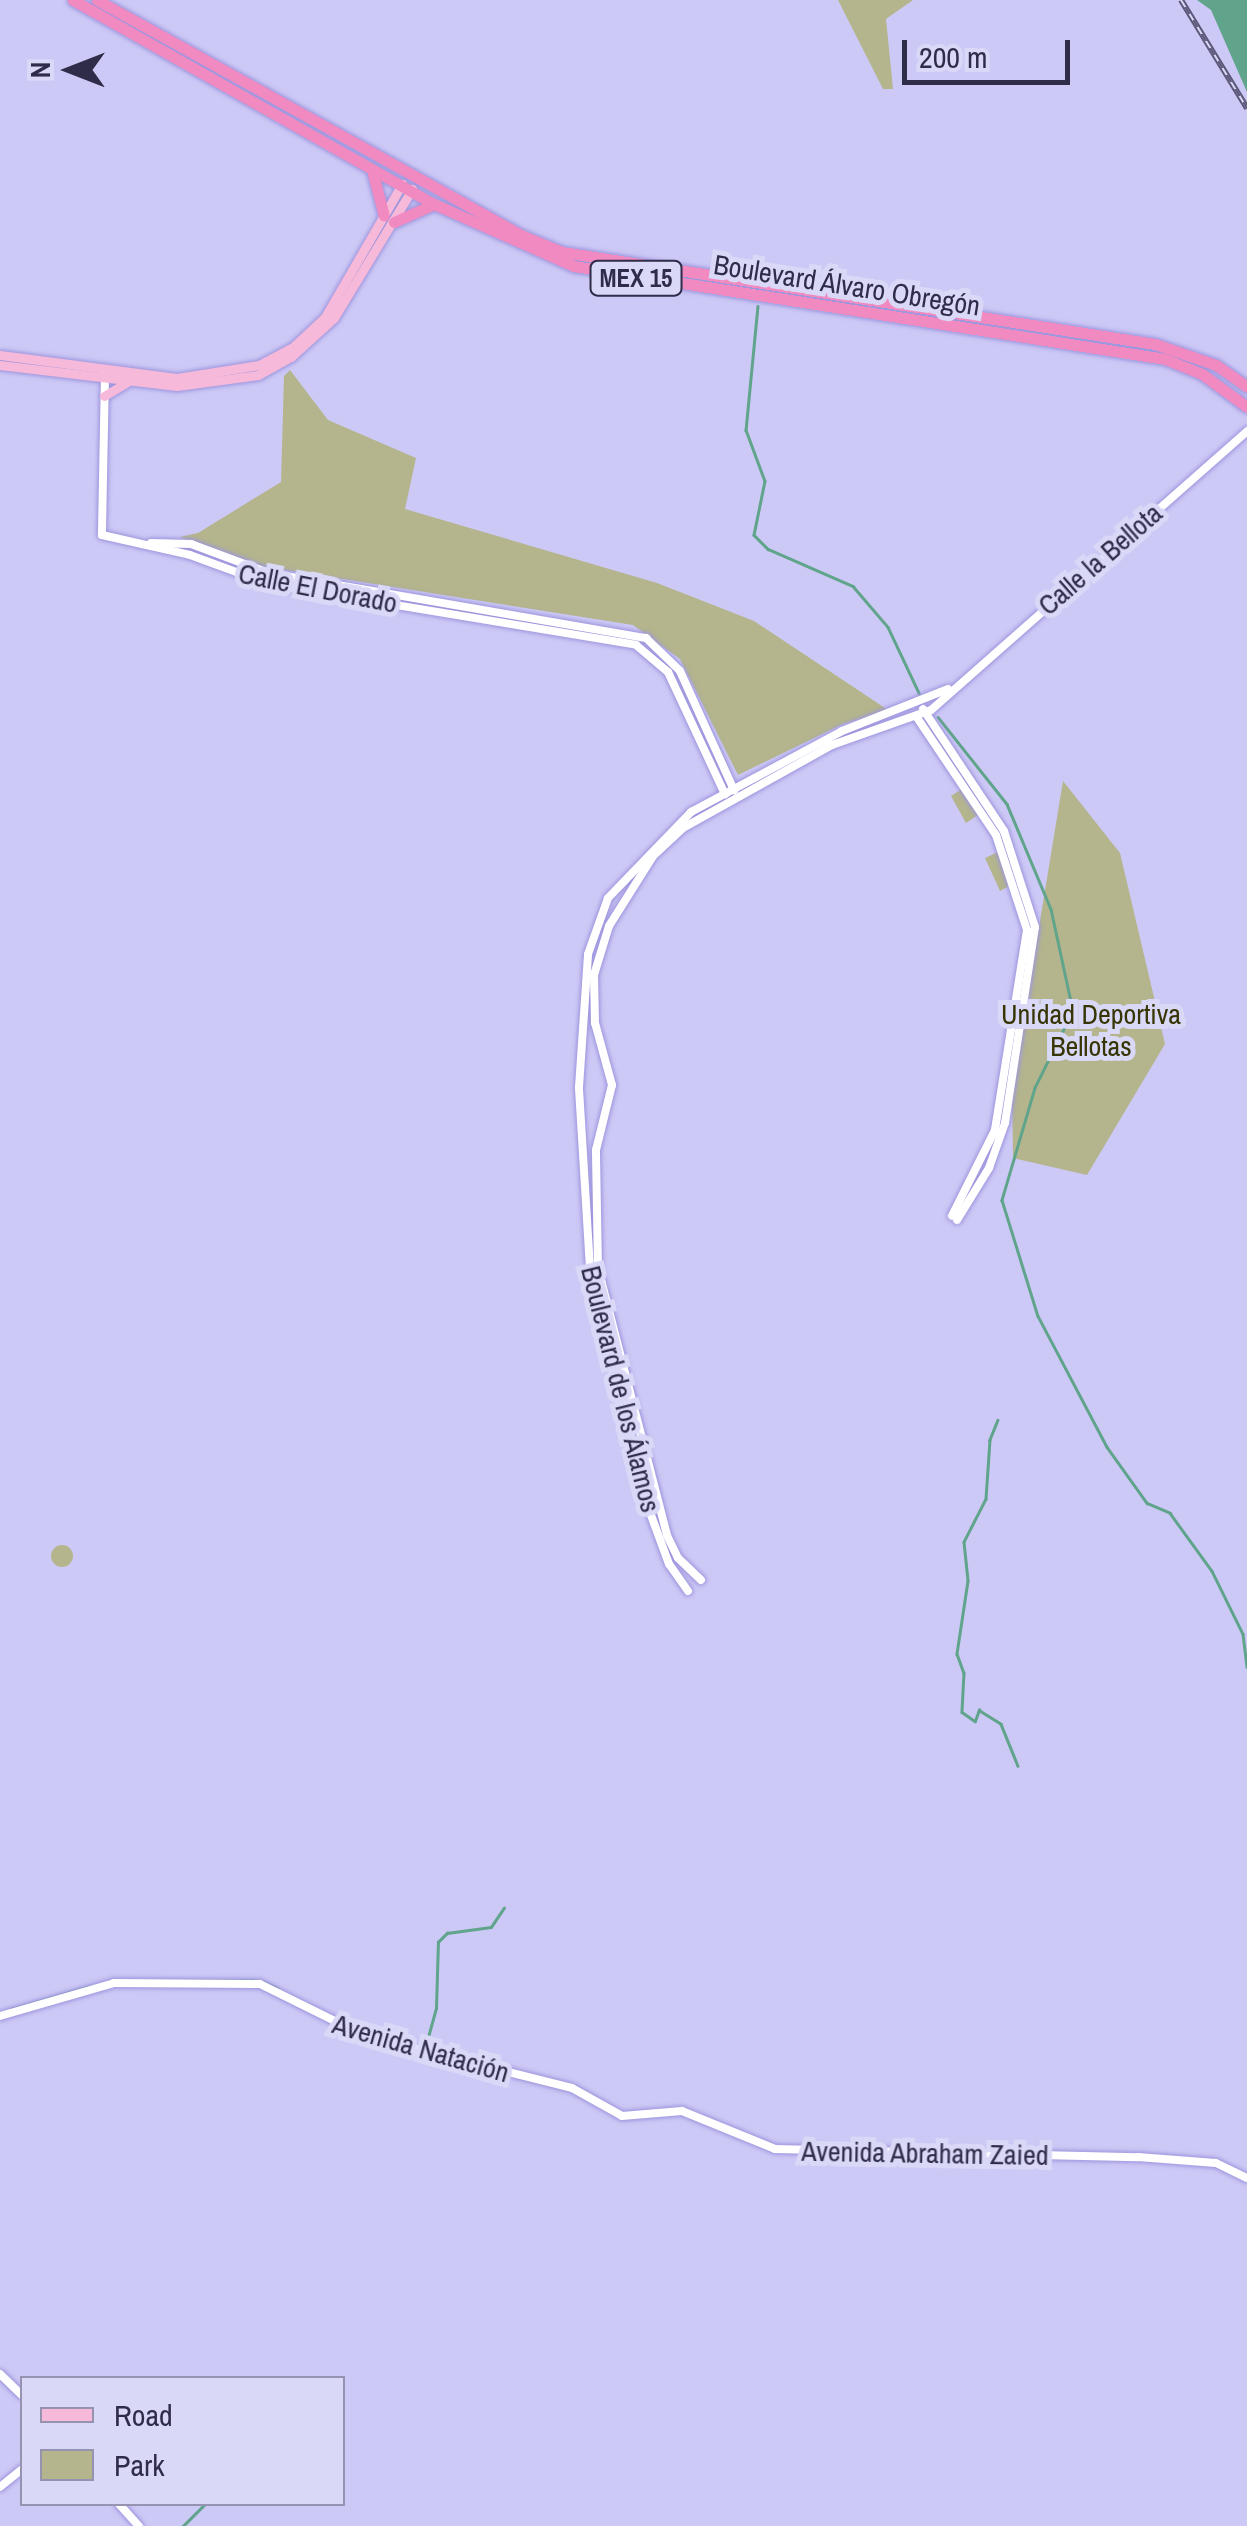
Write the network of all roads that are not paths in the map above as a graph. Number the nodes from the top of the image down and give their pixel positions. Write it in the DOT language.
graph roads {
  1 [pos="73,0"];
  2 [pos="97,0"];
  3 [pos="115,10"];
  4 [pos="134,34"];
  5 [pos="168,39"];
  6 [pos="366,168"];
  7 [pos="414,176"];
  8 [pos="406,189"];
  9 [pos="434,204"];
  10 [pos="389,219"];
  11 [pos="0,355"];
  12 [pos="0,365"];
  13 [pos="105,375"];
  14 [pos="128,382"];
  15 [pos="1247,387"];
  16 [pos="104,396"];
  17 [pos="1247,406"];
  18 [pos="1247,430"];
  19 [pos="952,688"];
  20 [pos="915,706"];
  21 [pos="921,715"];
  22 [pos="729,792"];
  23 [pos="954,1218"];
  24 [pos="702,1580"];
  25 [pos="688,1591"];
  26 [pos="0,2016"];
  27 [pos="610,2109"];
  28 [pos="1247,2178"];
  29 [pos="0,2374"];
  30 [pos="20,2392"];
  31 [pos="20,2470"];
  32 [pos="0,2487"];
  33 [pos="121,2506"];
  34 [pos="139,2526"];
  1 -- 4 [label="highway, Boulevard Álvaro Obregón / MEX 15"];
  2 -- 3 [label="highway, Boulevard Álvaro Obregón / MEX 15"];
  3 -- 4 [label="highway"];
  3 -- 5 [label="highway, Boulevard Álvaro Obregón / MEX 15"];
  4 -- 5 [label="highway"];
  4 -- 6 [label="highway, Boulevard Álvaro Obregón / MEX 15"];
  5 -- 7 [label="highway, Boulevard Álvaro Obregón / MEX 15"];
  6 -- 8 [label="highway, Boulevard Álvaro Obregón / MEX 15"];
  6 -- 10 [label="highway"];
  7 -- 8 [label="main road"];
  7 -- 15 [label="highway, Boulevard Álvaro Obregón / MEX 15"];
  8 -- 9 [label="highway, Boulevard Álvaro Obregón / MEX 15"];
  8 -- 10 [label="main road"];
  9 -- 10 [label="highway"];
  9 -- 17 [label="highway, Boulevard Álvaro Obregón / MEX 15"];
  10 -- 13 [label="main road"];
  10 -- 14 [label="main road"];
  11 -- 13 [label="main road"];
  12 -- 13 [label="main road"];
  13 -- 14 [label="main road"];
  13 -- 16 [label="street"];
  14 -- 16 [label="main road"];
  16 -- 22 [label="street, Calle El Dorado"];
  18 -- 19 [label="street, Calle la Bellota"];
  19 -- 20 [label="street, Calle la Bellota"];
  19 -- 21 [label="street, Calle la Bellota"];
  20 -- 21 [label="street"];
  20 -- 22 [label="street, Boulevard de los Álamos"];
  21 -- 22 [label="street, Boulevard de los Álamos"];
  21 -- 23 [label="street"];
  22 -- 24 [label="street, Boulevard de los Álamos"];
  22 -- 25 [label="street, Boulevard de los Álamos"];
  26 -- 27 [label="street, Avenida Natación"];
  27 -- 28 [label="street, Avenida Abraham Zaied"];
  29 -- 30 [label="street"];
  31 -- 32 [label="street"];
  33 -- 34 [label="street"];
}
